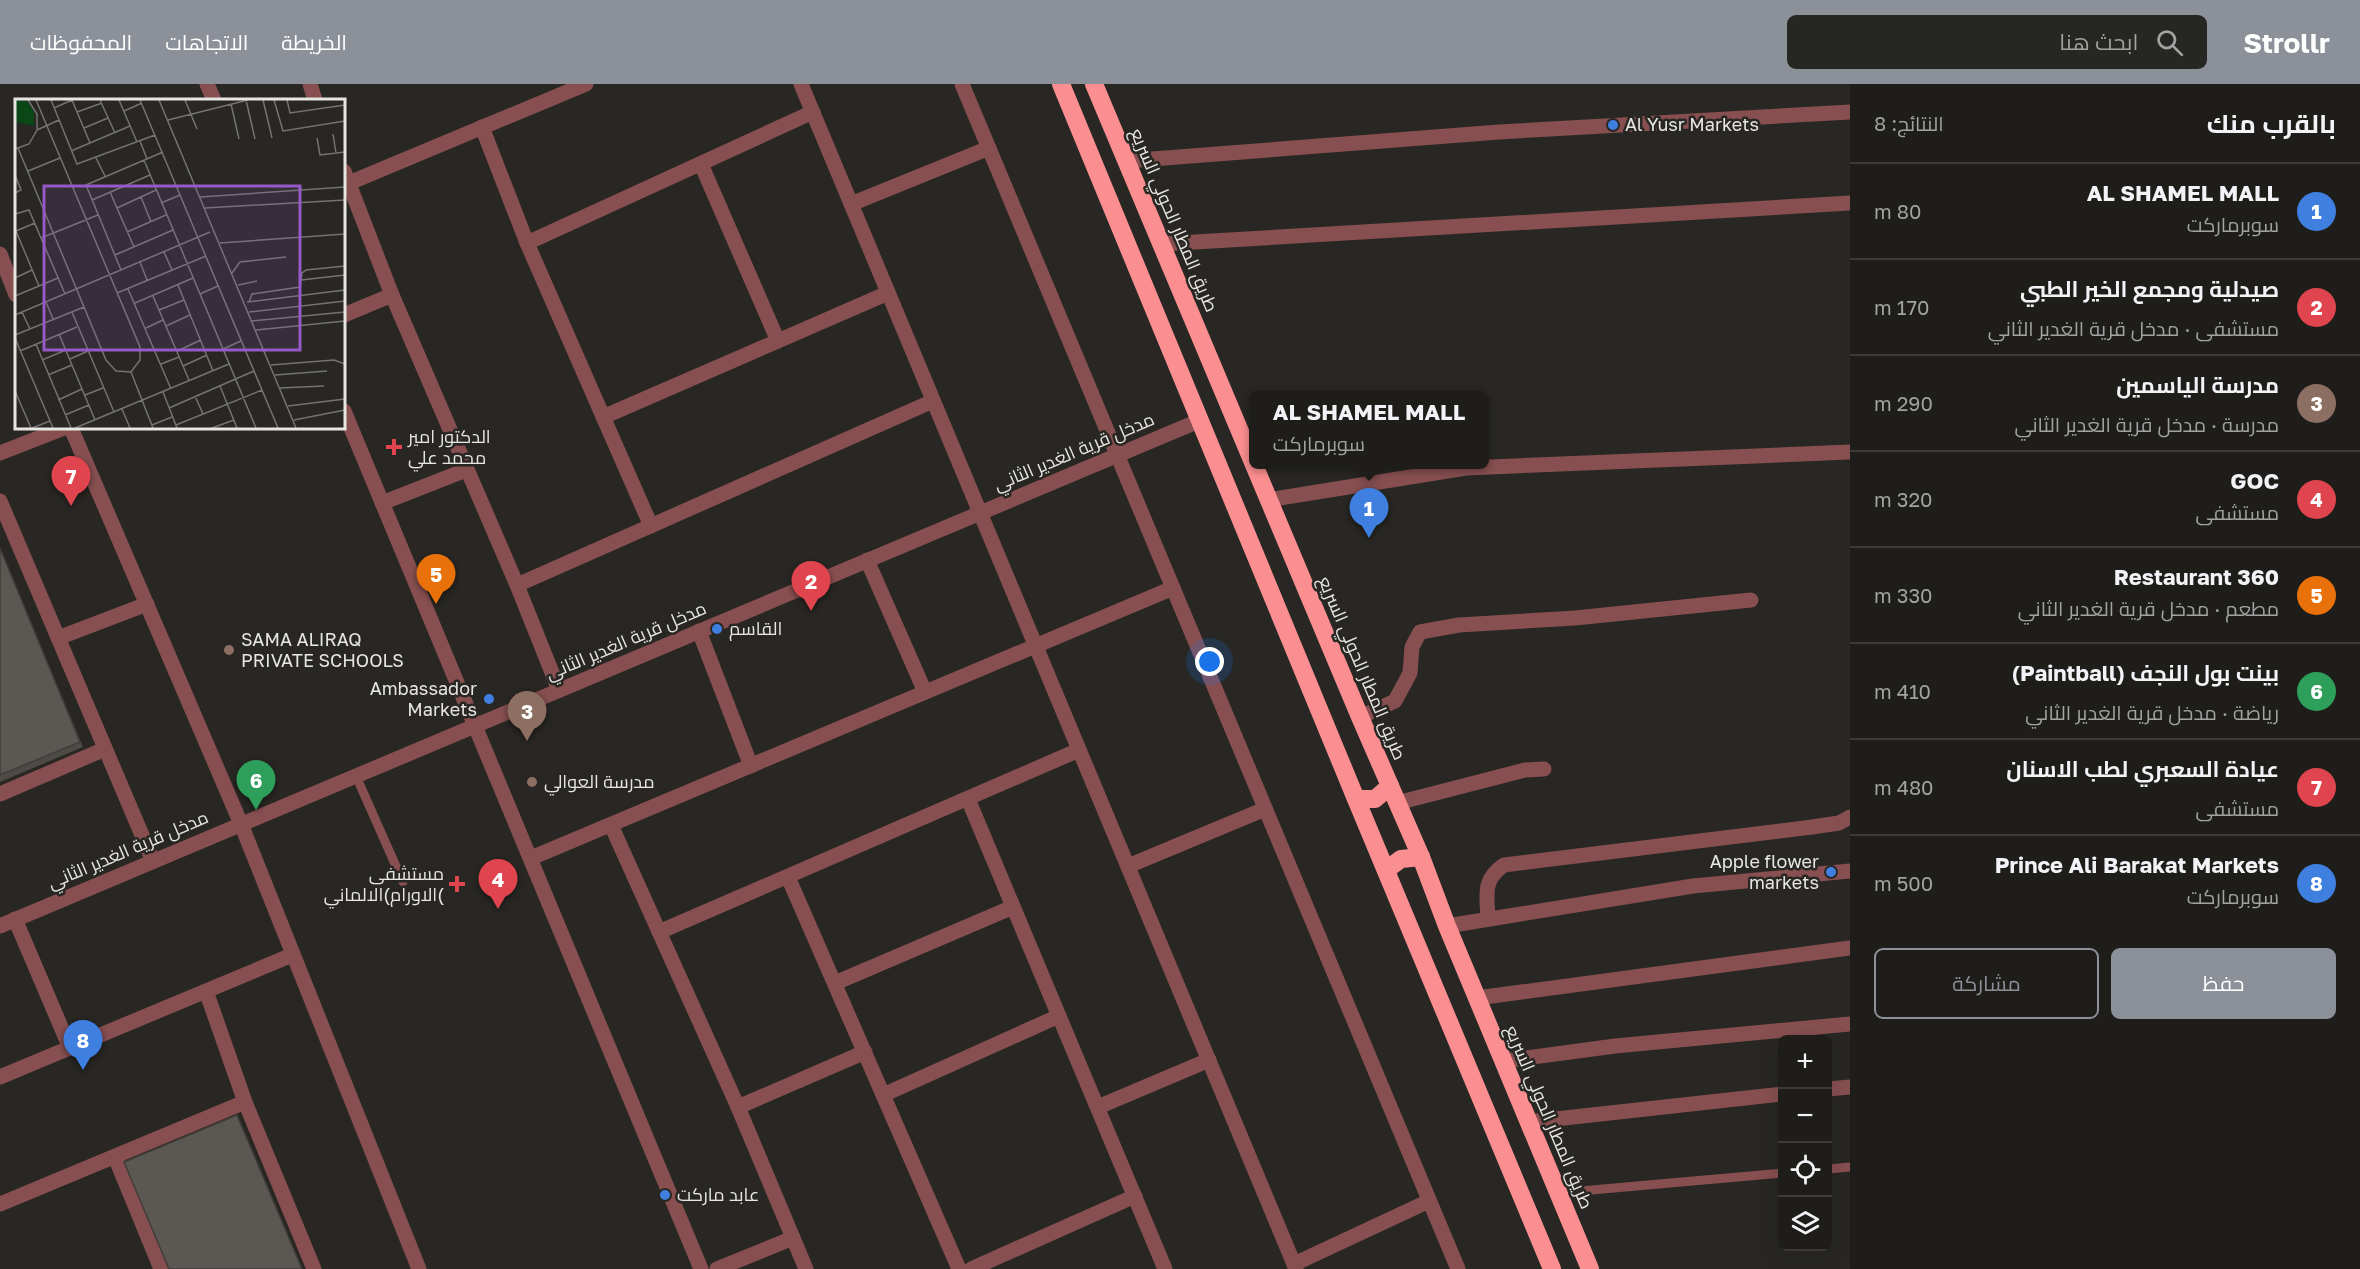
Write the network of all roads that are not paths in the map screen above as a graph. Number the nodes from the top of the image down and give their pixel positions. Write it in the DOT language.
graph roads {
  1 [pos="207,84"];
  2 [pos="310,84"];
  3 [pos="586,84"];
  4 [pos="801,84"];
  5 [pos="962,84"];
  6 [pos="1061,84"];
  7 [pos="1094,84"];
  8 [pos="214,99"];
  9 [pos="315,99"];
  10 [pos="813,112"];
  11 [pos="1850,112"];
  12 [pos="482,127"];
  13 [pos="989,148"];
  14 [pos="1126,161"];
  15 [pos="701,164"];
  16 [pos="346,177"];
  17 [pos="1850,203"];
  18 [pos="851,204"];
  19 [pos="527,243"];
  20 [pos="1161,244"];
  21 [pos="0,254"];
  22 [pos="15,292"];
  23 [pos="888,293"];
  24 [pos="392,295"];
  25 [pos="345,315"];
  26 [pos="778,341"];
  27 [pos="933,400"];
  28 [pos="345,413"];
  29 [pos="603,417"];
  30 [pos="1201,420"];
  31 [pos="61,429"];
  32 [pos="71,429"];
  33 [pos="1850,452"];
  34 [pos="0,453"];
  35 [pos="1117,455"];
  36 [pos="1249,455"];
  37 [pos="1489,467"];
  38 [pos="1255,469"];
  39 [pos="1460,469"];
  40 [pos="466,470"];
  41 [pos="1268,500"];
  42 [pos="0,501"];
  43 [pos="382,503"];
  44 [pos="980,513"];
  45 [pos="651,526"];
  46 [pos="867,560"];
  47 [pos="517,585"];
  48 [pos="1173,588"];
  49 [pos="1751,600"];
  50 [pos="147,604"];
  51 [pos="699,631"];
  52 [pos="58,638"];
  53 [pos="1036,646"];
  54 [pos="559,690"];
  55 [pos="925,692"];
  56 [pos="1360,717"];
  57 [pos="475,726"];
  58 [pos="105,749"];
  59 [pos="1079,750"];
  60 [pos="751,766"];
  61 [pos="1544,769"];
  62 [pos="356,776"];
  63 [pos="1390,786"];
  64 [pos="0,794"];
  65 [pos="968,799"];
  66 [pos="1356,799"];
  67 [pos="1397,803"];
  68 [pos="1265,809"];
  69 [pos="1850,817"];
  70 [pos="241,824"];
  71 [pos="611,825"];
  72 [pos="1421,857"];
  73 [pos="531,858"];
  74 [pos="153,861"];
  75 [pos="1128,867"];
  76 [pos="1386,870"];
  77 [pos="1850,871"];
  78 [pos="788,877"];
  79 [pos="403,882"];
  80 [pos="1013,907"];
  81 [pos="15,919"];
  82 [pos="1488,919"];
  83 [pos="0,926"];
  84 [pos="1447,926"];
  85 [pos="659,932"];
  86 [pos="1850,948"];
  87 [pos="292,955"];
  88 [pos="835,983"];
  89 [pos="206,991"];
  90 [pos="1477,998"];
  91 [pos="1059,1016"];
  92 [pos="1850,1024"];
  93 [pos="70,1048"];
  94 [pos="865,1052"];
  95 [pos="1209,1060"];
  96 [pos="1504,1061"];
  97 [pos="0,1077"];
  98 [pos="1850,1087"];
  99 [pos="1832,1089"];
  100 [pos="1778,1094"];
  101 [pos="883,1095"];
  102 [pos="245,1102"];
  103 [pos="738,1107"];
  104 [pos="1098,1107"];
  105 [pos="1528,1122"];
  106 [pos="115,1157"];
  107 [pos="1850,1167"];
  108 [pos="1832,1169"];
  109 [pos="1778,1173"];
  110 [pos="1558,1192"];
  111 [pos="1135,1196"];
  112 [pos="1430,1201"];
  113 [pos="0,1204"];
  114 [pos="793,1238"];
  115 [pos="1295,1266"];
  116 [pos="159,1268"];
  117 [pos="314,1269"];
  118 [pos="419,1269"];
  119 [pos="701,1269"];
  120 [pos="717,1269"];
  121 [pos="806,1269"];
  122 [pos="959,1269"];
  123 [pos="971,1269"];
  124 [pos="1165,1269"];
  125 [pos="1458,1269"];
  126 [pos="1552,1269"];
  127 [pos="1590,1269"];
  1 -- 8 [label="street"];
  2 -- 9 [label="street"];
  3 -- 12 [label="street"];
  4 -- 10 [label="street"];
  5 -- 13 [label="street"];
  6 -- 30 [label="highway"];
  7 -- 14 [label="highway, طريق المطار الحولي السريع"];
  10 -- 15 [label="street"];
  10 -- 18 [label="street"];
  11 -- 14 [label="street"];
  12 -- 16 [label="street"];
  12 -- 19 [label="street"];
  13 -- 18 [label="street"];
  13 -- 35 [label="street"];
  14 -- 20 [label="highway, طريق المطار الحولي السريع"];
  15 -- 19 [label="street"];
  15 -- 26 [label="street"];
  16 -- 24 [label="street"];
  17 -- 20 [label="street"];
  18 -- 23 [label="street"];
  19 -- 29 [label="street"];
  20 -- 36 [label="highway, طريق المطار الحولي السريع"];
  21 -- 22 [label="street"];
  23 -- 26 [label="street"];
  23 -- 27 [label="street"];
  24 -- 25 [label="street"];
  24 -- 40 [label="street"];
  26 -- 29 [label="street"];
  27 -- 44 [label="street"];
  27 -- 45 [label="street"];
  28 -- 43 [label="street"];
  29 -- 45 [label="street"];
  30 -- 35 [label="street, مدخل قرية الغدير الثاني"];
  30 -- 66 [label="highway"];
  31 -- 34 [label="street"];
  32 -- 50 [label="street"];
  33 -- 37 [label="street"];
  35 -- 44 [label="street, مدخل قرية الغدير الثاني"];
  35 -- 48 [label="street"];
  38 -- 41 [label="highway, طريق المطار الحولي السريع"];
  39 -- 41 [label="street"];
  40 -- 43 [label="street"];
  40 -- 47 [label="street"];
  41 -- 56 [label="highway, طريق المطار الحولي السريع"];
  42 -- 52 [label="street"];
  43 -- 57 [label="street"];
  44 -- 46 [label="street, مدخل قرية الغدير الثاني"];
  44 -- 53 [label="street"];
  45 -- 47 [label="street"];
  46 -- 51 [label="street, مدخل قرية الغدير الثاني"];
  46 -- 55 [label="street"];
  47 -- 54 [label="street"];
  48 -- 53 [label="street"];
  48 -- 68 [label="street"];
  49 -- 56 [label="street"];
  50 -- 52 [label="street"];
  50 -- 70 [label="street"];
  51 -- 54 [label="street, مدخل قرية الغدير الثاني"];
  51 -- 60 [label="street"];
  52 -- 58 [label="street"];
  53 -- 55 [label="street"];
  53 -- 59 [label="street"];
  54 -- 57 [label="street, مدخل قرية الغدير الثاني"];
  55 -- 60 [label="street"];
  56 -- 63 [label="highway, طريق المطار الحولي السريع"];
  57 -- 62 [label="street, مدخل قرية الغدير الثاني"];
  57 -- 73 [label="street"];
  58 -- 64 [label="street"];
  58 -- 74 [label="street"];
  59 -- 65 [label="street"];
  59 -- 75 [label="street"];
  60 -- 71 [label="street"];
  61 -- 67 [label="street"];
  62 -- 70 [label="street, مدخل قرية الغدير الثاني"];
  62 -- 79 [label="lane"];
  63 -- 66 [label="highway"];
  63 -- 67 [label="highway, طريق المطار الحولي السريع"];
  65 -- 78 [label="street"];
  65 -- 80 [label="street"];
  66 -- 76 [label="highway"];
  67 -- 72 [label="highway, طريق المطار الحولي السريع"];
  68 -- 75 [label="street"];
  68 -- 112 [label="street"];
  69 -- 82 [label="street"];
  70 -- 74 [label="street, مدخل قرية الغدير الثاني"];
  70 -- 87 [label="street"];
  71 -- 73 [label="street"];
  71 -- 85 [label="street"];
  72 -- 76 [label="highway"];
  72 -- 84 [label="highway, طريق المطار الحولي السريع"];
  73 -- 119 [label="street"];
  74 -- 81 [label="street, مدخل قرية الغدير الثاني"];
  75 -- 95 [label="street"];
  76 -- 126 [label="highway"];
  77 -- 82 [label="street"];
  78 -- 85 [label="street"];
  78 -- 88 [label="street"];
  80 -- 88 [label="street"];
  80 -- 91 [label="street"];
  81 -- 83 [label="street, مدخل قرية الغدير الثاني"];
  81 -- 93 [label="street"];
  82 -- 84 [label="street"];
  84 -- 90 [label="highway, طريق المطار الحولي السريع"];
  85 -- 103 [label="street"];
  86 -- 90 [label="street"];
  87 -- 89 [label="street"];
  87 -- 118 [label="street"];
  88 -- 94 [label="street"];
  89 -- 93 [label="street"];
  89 -- 102 [label="street"];
  90 -- 96 [label="highway, طريق المطار الحولي السريع"];
  91 -- 101 [label="street"];
  91 -- 104 [label="street"];
  92 -- 96 [label="street"];
  93 -- 97 [label="street"];
  94 -- 101 [label="street"];
  94 -- 103 [label="street"];
  95 -- 104 [label="street"];
  95 -- 115 [label="street"];
  96 -- 105 [label="highway, طريق المطار الحولي السريع"];
  98 -- 99 [label="street"];
  100 -- 105 [label="street"];
  101 -- 122 [label="street"];
  102 -- 106 [label="street"];
  102 -- 117 [label="street"];
  103 -- 114 [label="street"];
  104 -- 111 [label="street"];
  105 -- 110 [label="highway, طريق المطار الحولي السريع"];
  106 -- 113 [label="street"];
  106 -- 116 [label="street"];
  107 -- 108 [label="lane"];
  109 -- 110 [label="lane"];
  110 -- 127 [label="highway, طريق المطار الحولي السريع"];
  111 -- 123 [label="street"];
  111 -- 124 [label="street"];
  112 -- 115 [label="street"];
  112 -- 125 [label="street"];
  114 -- 120 [label="street"];
  114 -- 121 [label="street"];
}
